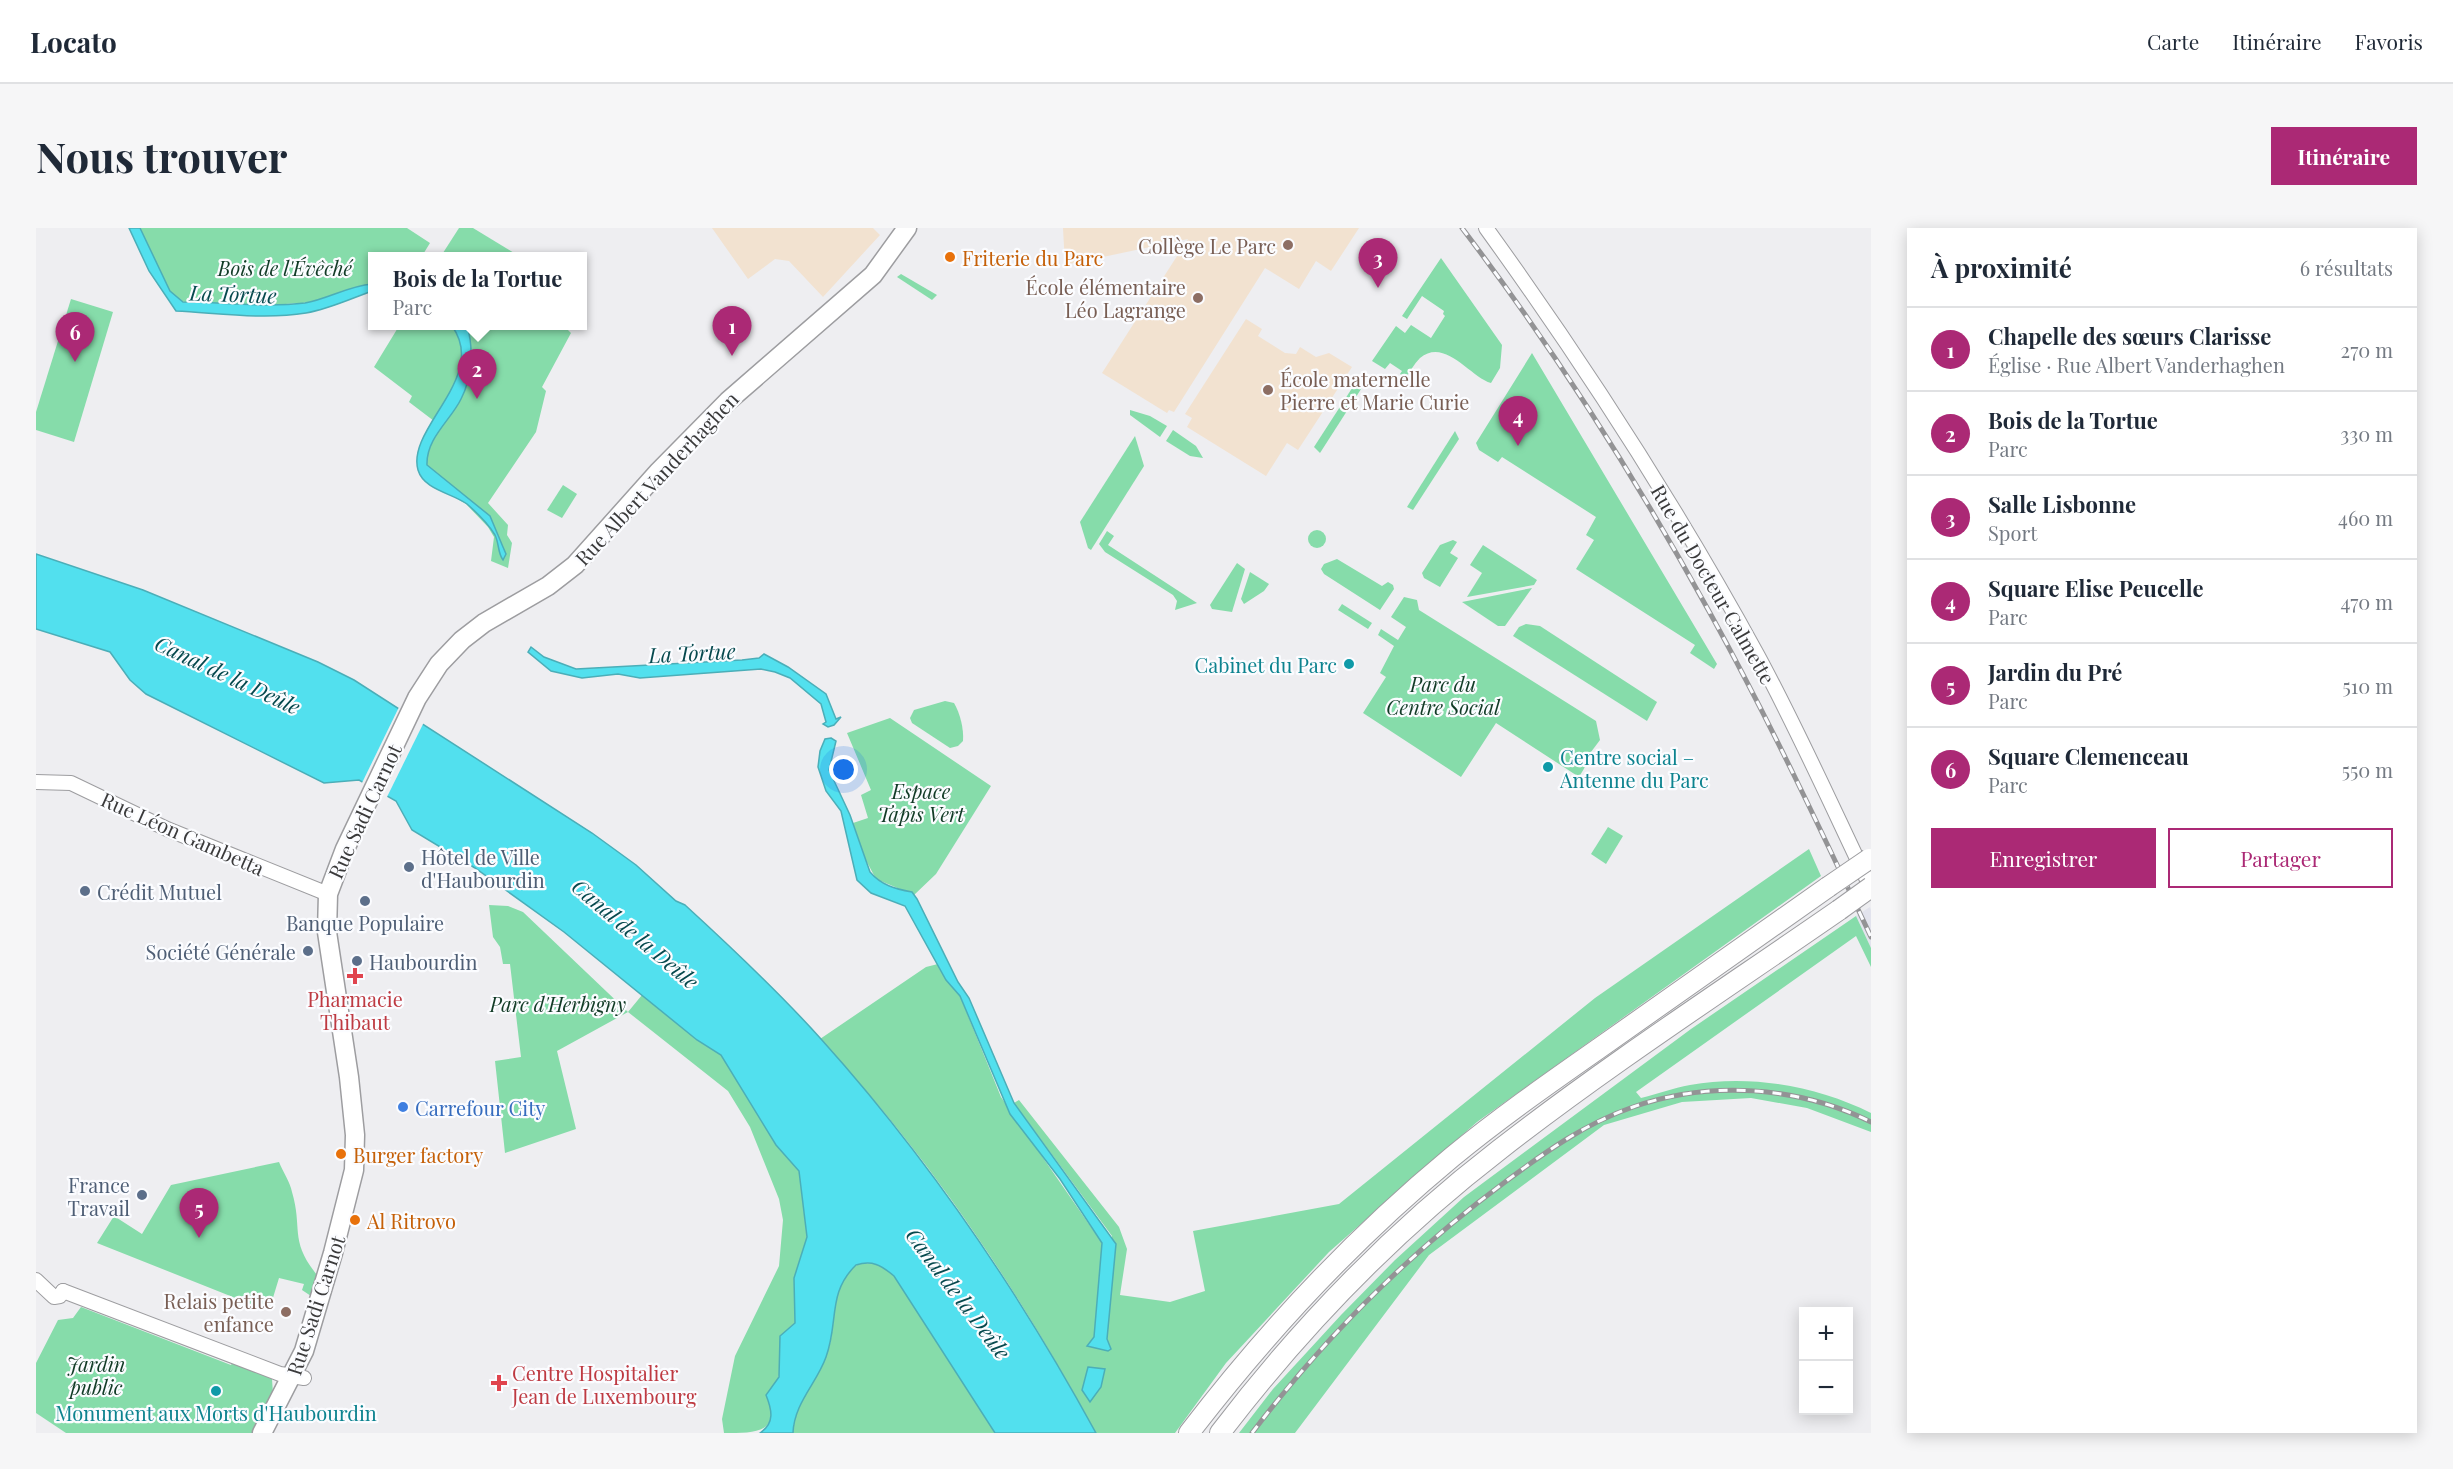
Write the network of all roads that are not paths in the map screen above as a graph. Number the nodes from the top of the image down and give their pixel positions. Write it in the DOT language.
graph roads {
  1 [pos="897,228"];
  2 [pos="907,228"];
  3 [pos="1486,228"];
  4 [pos="792,343"];
  5 [pos="514,606"];
  6 [pos="36,782"];
  7 [pos="1870,858"];
  8 [pos="1871,888"];
  9 [pos="328,894"];
  10 [pos="36,1280"];
  11 [pos="298,1378"];
  12 [pos="262,1433"];
  13 [pos="271,1433"];
  14 [pos="1190,1433"];
  15 [pos="1220,1433"];
  1 -- 4 [label="main road, Rue Albert Vanderhaghen"];
  2 -- 4 [label="main road, Rue Albert Vanderhaghen"];
  3 -- 8 [label="street, Rue du Docteur Calmette"];
  4 -- 5 [label="main road, Rue Albert Vanderhaghen"];
  5 -- 9 [label="main road, Rue Sadi Carnot"];
  6 -- 9 [label="street, Rue Léon Gambetta"];
  7 -- 14 [label="highway, bridge"];
  8 -- 15 [label="highway, bridge"];
  9 -- 11 [label="main road, Rue Sadi Carnot"];
  10 -- 11 [label="street"];
  11 -- 12 [label="main road, Rue Sadi Carnot"];
  11 -- 13 [label="main road, Rue Sadi Carnot"];
}
